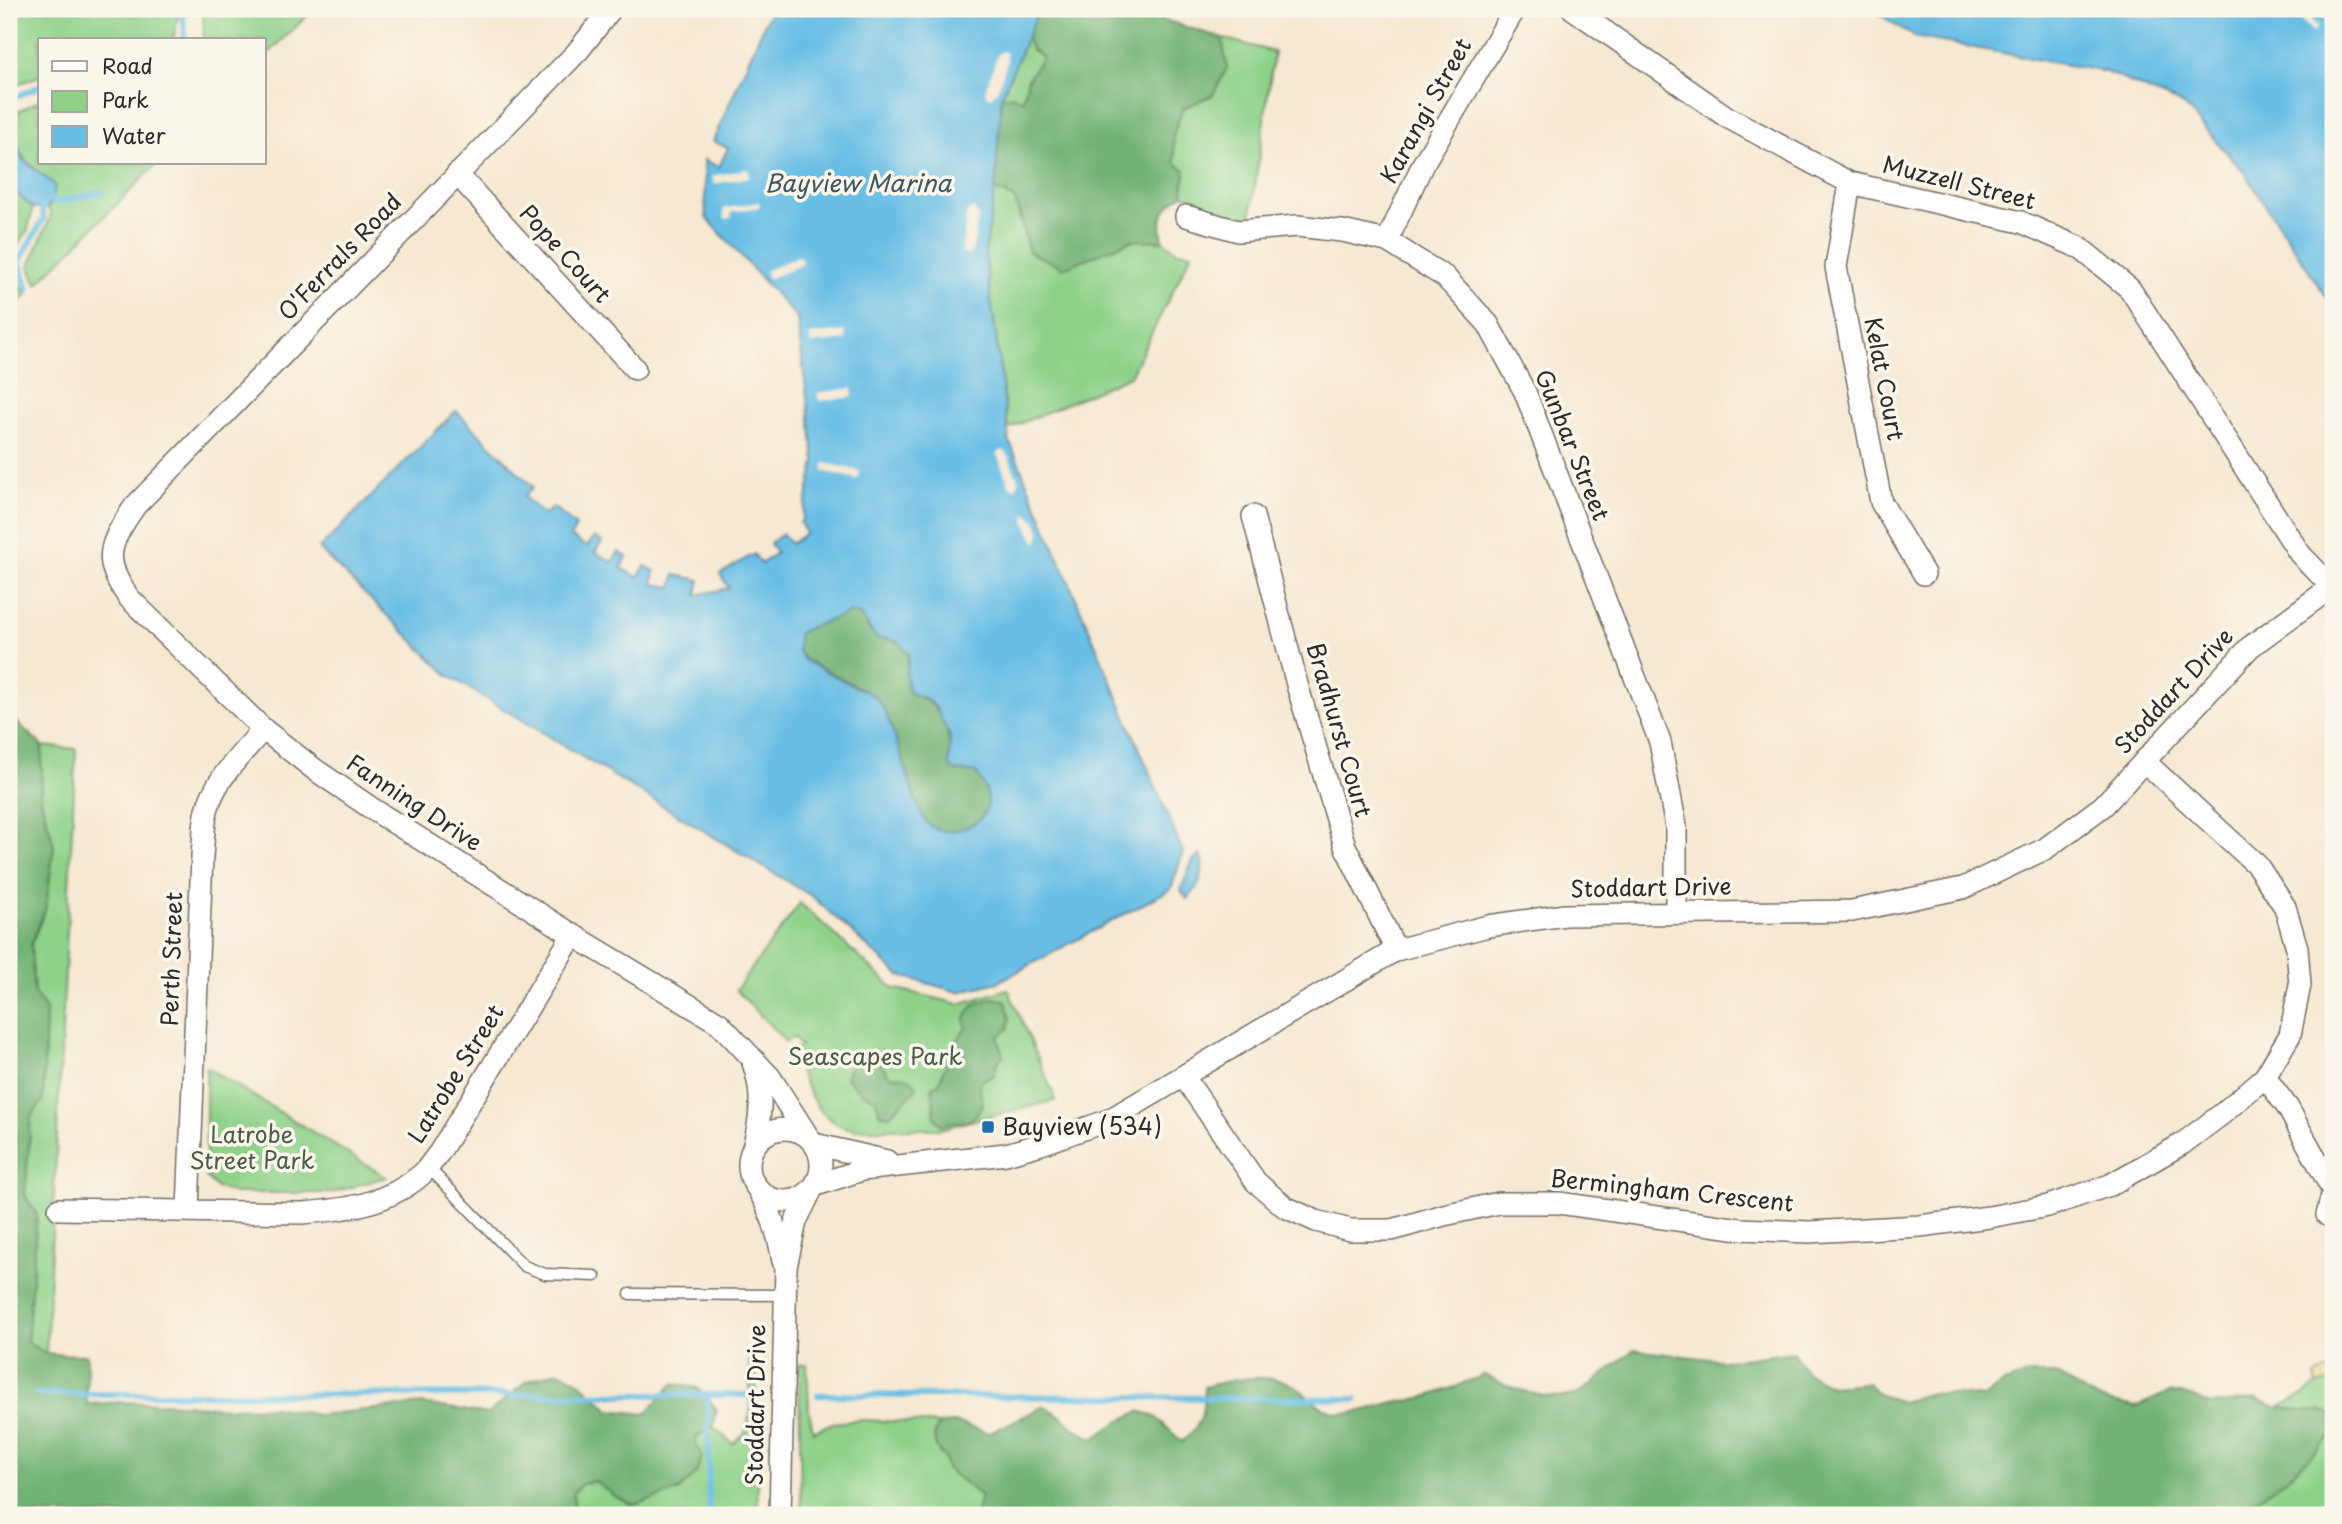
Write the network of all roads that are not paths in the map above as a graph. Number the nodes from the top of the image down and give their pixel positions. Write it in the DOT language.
graph roads {
  1 [pos="611,9"];
  2 [pos="1515,9"];
  3 [pos="1573,9"];
  4 [pos="457,174"];
  5 [pos="1850,183"];
  6 [pos="1186,216"];
  7 [pos="1387,241"];
  8 [pos="635,369"];
  9 [pos="1253,516"];
  10 [pos="112,547"];
  11 [pos="1924,574"];
  12 [pos="2333,587"];
  13 [pos="263,729"];
  14 [pos="2144,761"];
  15 [pos="1676,913"];
  16 [pos="573,935"];
  17 [pos="1396,950"];
  18 [pos="743,1047"];
  19 [pos="1184,1077"];
  20 [pos="2266,1077"];
  21 [pos="811,1141"];
  22 [pos="751,1154"];
  23 [pos="912,1163"];
  24 [pos="428,1167"];
  25 [pos="813,1188"];
  26 [pos="758,1189"];
  27 [pos="59,1209"];
  28 [pos="188,1210"];
  29 [pos="2327,1215"];
  30 [pos="595,1276"];
  31 [pos="630,1294"];
  32 [pos="785,1295"];
  33 [pos="780,1515"];
  1 -- 4 [label="street, O'Ferrals Road"];
  2 -- 7 [label="street, Karangi Street"];
  3 -- 5 [label="street, Muzzell Street"];
  4 -- 8 [label="street, Pope Court"];
  4 -- 10 [label="street, O'Ferrals Road"];
  5 -- 11 [label="street, Kelat Court"];
  5 -- 12 [label="street, Muzzell Street"];
  6 -- 7 [label="street, Gunbar Street"];
  7 -- 15 [label="street, Gunbar Street"];
  9 -- 17 [label="street, Bradhurst Court"];
  10 -- 13 [label="street, Fanning Drive"];
  12 -- 14 [label="street, Stoddart Drive"];
  13 -- 16 [label="street, Fanning Drive"];
  13 -- 28 [label="street, Perth Street"];
  14 -- 15 [label="street, Stoddart Drive"];
  14 -- 20 [label="street, Bermingham Crescent"];
  15 -- 17 [label="street, Stoddart Drive"];
  16 -- 18 [label="street, Fanning Drive"];
  16 -- 24 [label="street, Latrobe Street"];
  17 -- 19 [label="street, Stoddart Drive"];
  18 -- 21 [label="street, Fanning Drive"];
  18 -- 22 [label="street, Fanning Drive"];
  19 -- 20 [label="street, Bermingham Crescent"];
  19 -- 23 [label="street, Stoddart Drive"];
  20 -- 29 [label="street"];
  21 -- 22 [label="street"];
  21 -- 23 [label="street, Stoddart Drive"];
  21 -- 25 [label="street"];
  22 -- 26 [label="street"];
  23 -- 25 [label="street, Stoddart Drive"];
  24 -- 28 [label="street, Latrobe Street"];
  24 -- 30 [label="lane"];
  25 -- 26 [label="street"];
  25 -- 32 [label="street, Stoddart Drive"];
  26 -- 32 [label="street, Stoddart Drive"];
  27 -- 28 [label="street, Latrobe Street"];
  31 -- 32 [label="lane"];
  32 -- 33 [label="street, Stoddart Drive"];
}
